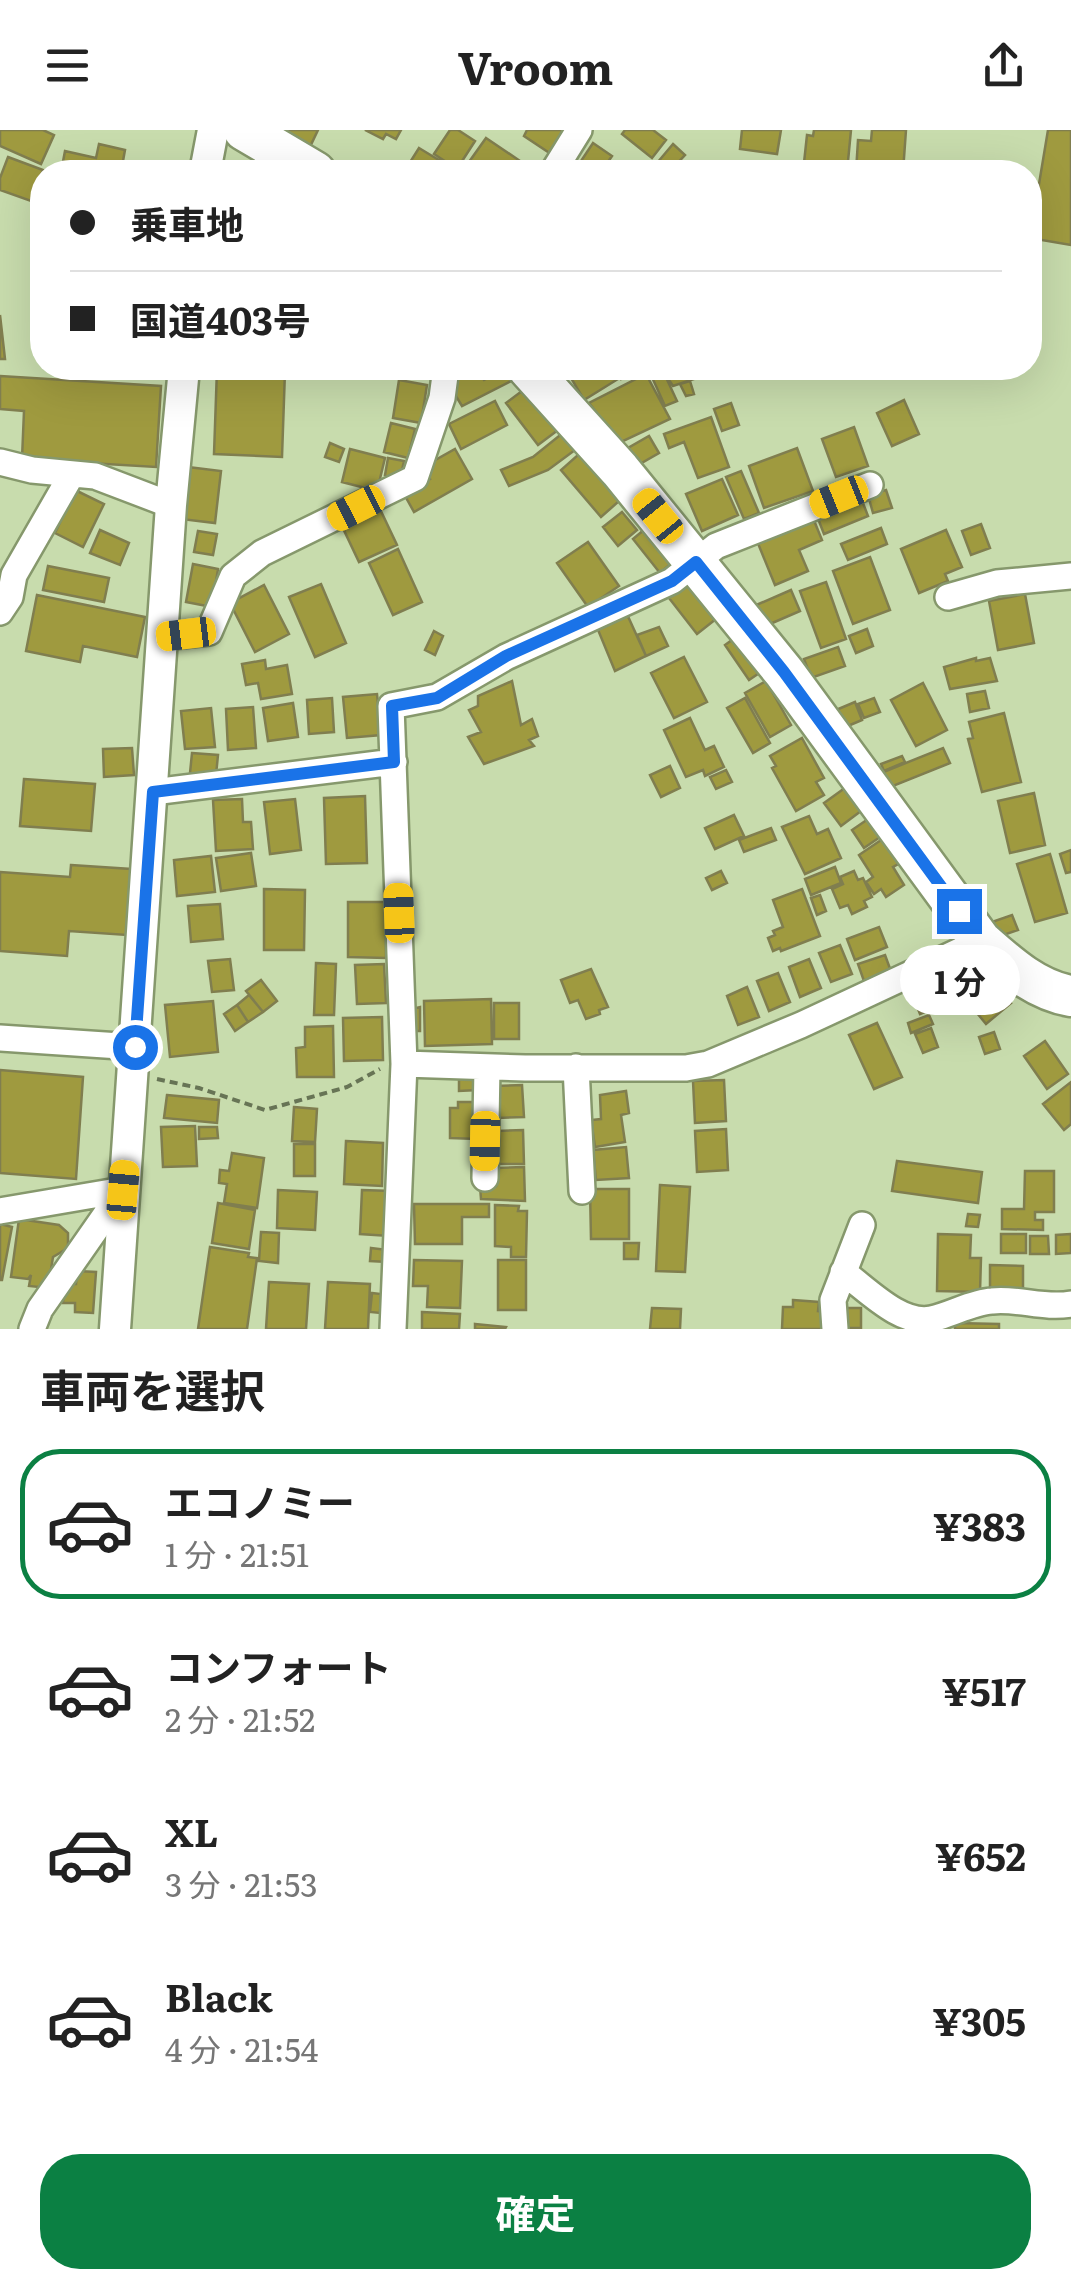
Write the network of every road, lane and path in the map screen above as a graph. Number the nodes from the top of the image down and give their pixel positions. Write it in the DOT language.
graph roads {
  1 [pos="212,130"];
  2 [pos="244,130"];
  3 [pos="580,130"];
  4 [pos="207,160"];
  5 [pos="295,160"];
  6 [pos="560,160"];
  7 [pos="183,380"];
  8 [pos="444,380"];
  9 [pos="539,380"];
  10 [pos="0,462"];
  11 [pos="72,474"];
  12 [pos="870,484"];
  13 [pos="171,505"];
  14 [pos="696,562"];
  15 [pos="1071,576"];
  16 [pos="948,597"];
  17 [pos="0,612"];
  18 [pos="163,637"];
  19 [pos="394,762"];
  20 [pos="153,792"];
  21 [pos="981,941"];
  22 [pos="1071,996"];
  23 [pos="0,1038"];
  24 [pos="134,1060"];
  25 [pos="404,1064"];
  26 [pos="486,1066"];
  27 [pos="576,1067"];
  28 [pos="485,1178"];
  29 [pos="123,1190"];
  30 [pos="582,1191"];
  31 [pos="0,1211"];
  32 [pos="862,1225"];
  33 [pos="843,1272"];
  34 [pos="1071,1304"];
  35 [pos="32,1329"];
  36 [pos="114,1329"];
  37 [pos="393,1329"];
  38 [pos="835,1329"];
  1 -- 4 [label="street"];
  2 -- 5 [label="highway"];
  3 -- 6 [label="street"];
  7 -- 13 [label="street"];
  8 -- 18 [label="street"];
  9 -- 14 [label="highway"];
  10 -- 11 [label="street"];
  11 -- 13 [label="street"];
  11 -- 17 [label="street"];
  12 -- 14 [label="street"];
  13 -- 18 [label="street"];
  14 -- 19 [label="street"];
  14 -- 21 [label="highway"];
  15 -- 16 [label="street"];
  18 -- 20 [label="street"];
  19 -- 20 [label="street"];
  19 -- 25 [label="street"];
  20 -- 24 [label="street"];
  21 -- 22 [label="highway"];
  21 -- 27 [label="street"];
  23 -- 24 [label="street"];
  24 -- 25 [label="path"];
  24 -- 29 [label="street"];
  25 -- 26 [label="street"];
  25 -- 37 [label="street"];
  26 -- 27 [label="street"];
  26 -- 28 [label="street"];
  27 -- 30 [label="street"];
  29 -- 31 [label="street"];
  29 -- 35 [label="street"];
  29 -- 36 [label="street"];
  32 -- 33 [label="street"];
  33 -- 34 [label="street"];
  33 -- 38 [label="street"];
}
